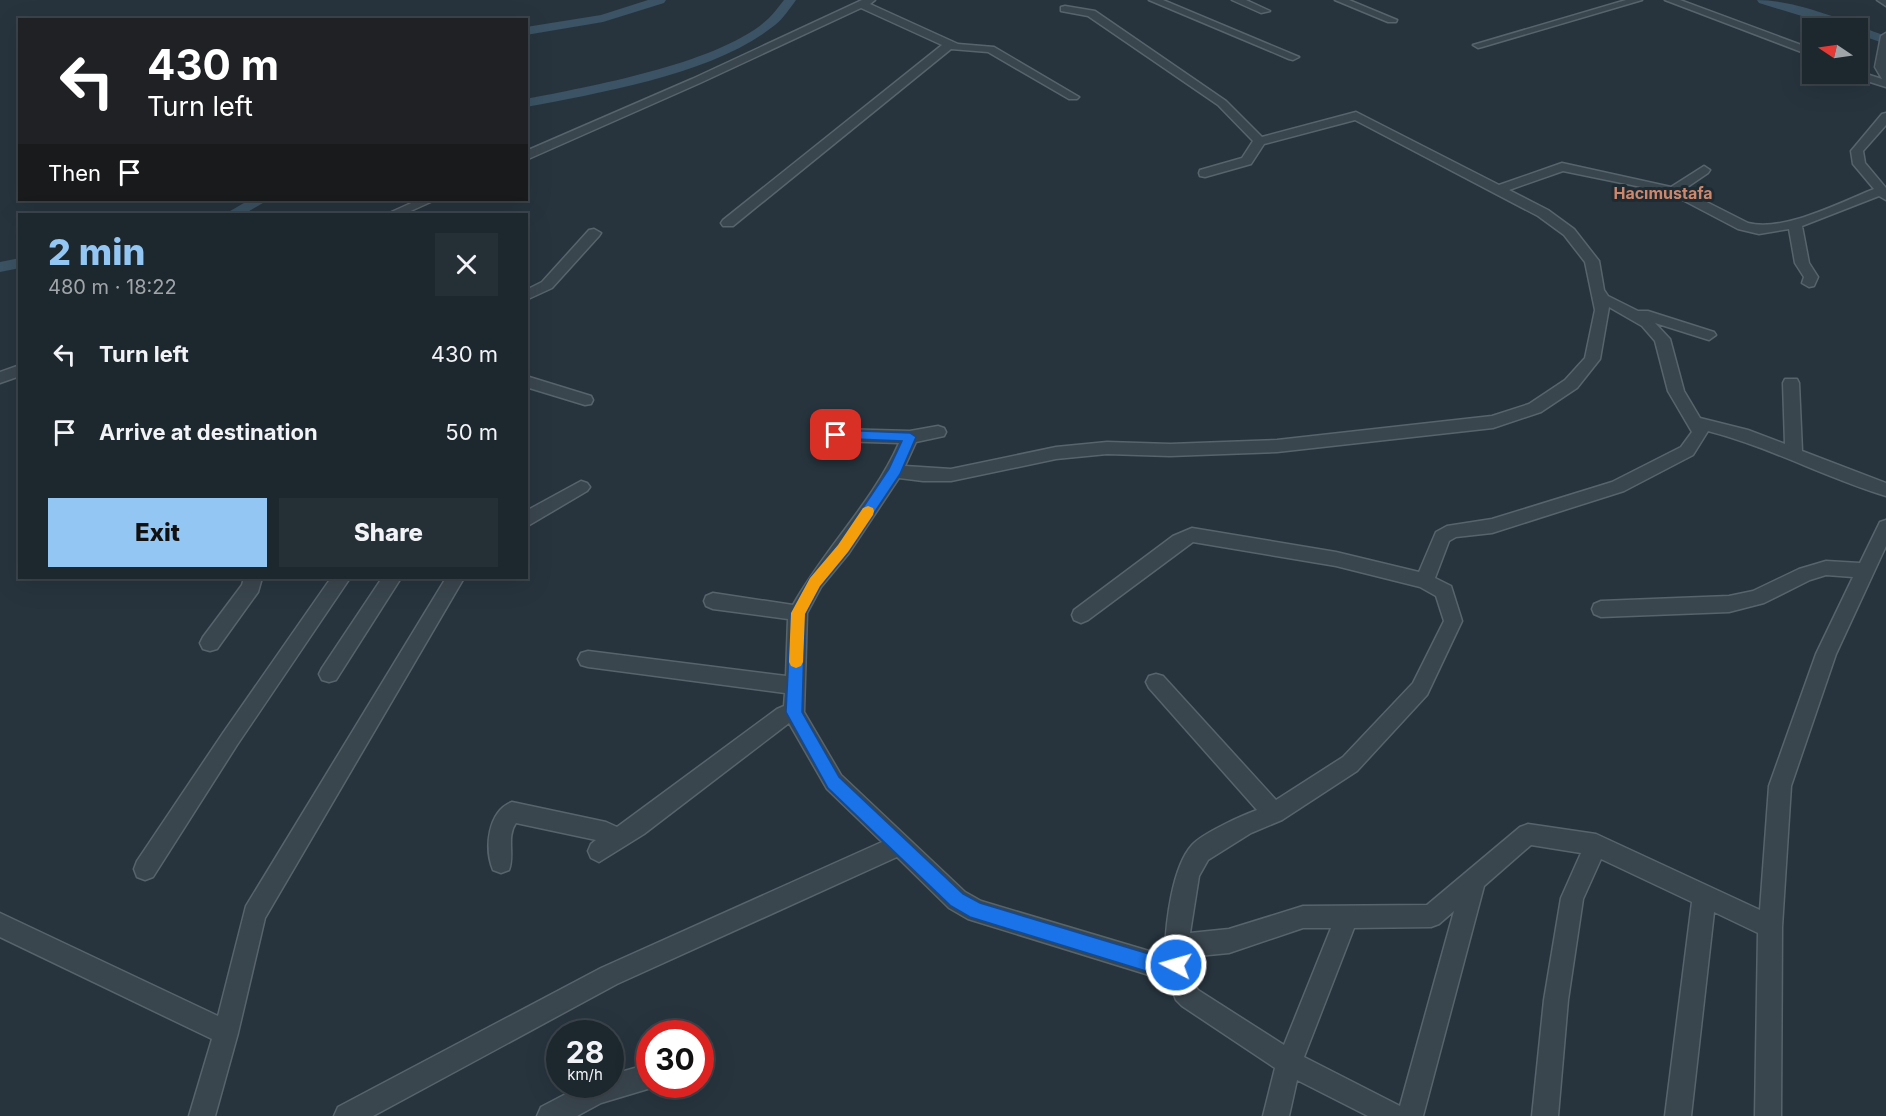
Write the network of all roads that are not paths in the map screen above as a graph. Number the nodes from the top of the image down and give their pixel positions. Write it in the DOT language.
graph roads {
  1 [pos="1154,0"];
  2 [pos="1237,0"];
  3 [pos="1340,0"];
  4 [pos="1637,0"];
  5 [pos="1671,0"];
  6 [pos="865,2"];
  7 [pos="1065,9"];
  8 [pos="1265,11"];
  9 [pos="1392,20"];
  10 [pos="1886,36"];
  11 [pos="950,44"];
  12 [pos="1478,45"];
  13 [pos="1802,49"];
  14 [pos="1293,57"];
  15 [pos="1868,76"];
  16 [pos="1886,78"];
  17 [pos="1073,97"];
  18 [pos="1886,117"];
  19 [pos="1259,141"];
  20 [pos="528,155"];
  21 [pos="1704,170"];
  22 [pos="1205,173"];
  23 [pos="1497,190"];
  24 [pos="1673,191"];
  25 [pos="1883,194"];
  26 [pos="426,201"];
  27 [pos="403,213"];
  28 [pos="728,223"];
  29 [pos="1795,224"];
  30 [pos="594,233"];
  31 [pos="1809,283"];
  32 [pos="1597,291"];
  33 [pos="528,295"];
  34 [pos="1627,309"];
  35 [pos="1709,335"];
  36 [pos="18,371"];
  37 [pos="0,378"];
  38 [pos="528,382"];
  39 [pos="1791,383"];
  40 [pos="585,400"];
  41 [pos="1694,422"];
  42 [pos="829,426"];
  43 [pos="938,432"];
  44 [pos="910,437"];
  45 [pos="1794,456"];
  46 [pos="895,471"];
  47 [pos="581,487"];
  48 [pos="1886,490"];
  49 [pos="528,519"];
  50 [pos="1886,527"];
  51 [pos="1866,571"];
  52 [pos="253,579"];
  53 [pos="340,579"];
  54 [pos="394,579"];
  55 [pos="454,579"];
  56 [pos="1425,581"];
  57 [pos="713,601"];
  58 [pos="1601,609"];
  59 [pos="798,613"];
  60 [pos="1081,615"];
  61 [pos="210,644"];
  62 [pos="588,659"];
  63 [pos="329,674"];
  64 [pos="1156,682"];
  65 [pos="795,686"];
  66 [pos="794,712"];
  67 [pos="1274,813"];
  68 [pos="900,845"];
  69 [pos="1596,845"];
  70 [pos="501,862"];
  71 [pos="145,869"];
  72 [pos="1474,880"];
  73 [pos="1704,896"];
  74 [pos="1347,917"];
  75 [pos="0,925"];
  76 [pos="1770,927"];
  77 [pos="1177,956"];
  78 [pos="226,1033"];
  79 [pos="1289,1063"];
  80 [pos="636,1081"];
  81 [pos="202,1116"];
  82 [pos="347,1116"];
  83 [pos="550,1116"];
  84 [pos="1276,1116"];
  85 [pos="1393,1116"];
  86 [pos="1410,1116"];
  87 [pos="1545,1116"];
  88 [pos="1678,1116"];
  89 [pos="1768,1116"];
  1 -- 14 [label="street"];
  2 -- 8 [label="street"];
  3 -- 9 [label="street"];
  4 -- 12 [label="street"];
  5 -- 13 [label="street"];
  6 -- 11 [label="street"];
  6 -- 20 [label="street"];
  7 -- 19 [label="street"];
  10 -- 16 [label="street"];
  11 -- 17 [label="street"];
  11 -- 28 [label="street"];
  15 -- 16 [label="street"];
  18 -- 25 [label="street"];
  19 -- 22 [label="street"];
  19 -- 23 [label="street"];
  21 -- 24 [label="street"];
  23 -- 24 [label="street"];
  23 -- 32 [label="street"];
  24 -- 29 [label="street"];
  25 -- 29 [label="street"];
  26 -- 27 [label="street"];
  29 -- 31 [label="street"];
  30 -- 33 [label="street"];
  32 -- 34 [label="street"];
  32 -- 46 [label="street"];
  34 -- 35 [label="street"];
  34 -- 41 [label="street"];
  36 -- 37 [label="street"];
  38 -- 40 [label="street"];
  39 -- 45 [label="street"];
  41 -- 45 [label="street"];
  41 -- 56 [label="street"];
  42 -- 44 [label="street"];
  43 -- 44 [label="street"];
  44 -- 46 [label="street"];
  45 -- 48 [label="street"];
  46 -- 59 [label="street"];
  47 -- 49 [label="street"];
  50 -- 51 [label="street"];
  51 -- 58 [label="street"];
  51 -- 76 [label="street"];
  52 -- 61 [label="street"];
  53 -- 71 [label="street"];
  54 -- 63 [label="street"];
  55 -- 78 [label="street"];
  56 -- 60 [label="street"];
  56 -- 67 [label="street"];
  57 -- 59 [label="street"];
  59 -- 65 [label="street"];
  62 -- 65 [label="street"];
  64 -- 67 [label="street"];
  65 -- 66 [label="street"];
  66 -- 68 [label="street"];
  66 -- 70 [label="street"];
  67 -- 77 [label="street"];
  68 -- 77 [label="street"];
  68 -- 82 [label="street"];
  69 -- 72 [label="street"];
  69 -- 73 [label="street"];
  69 -- 87 [label="street"];
  72 -- 74 [label="street"];
  72 -- 86 [label="street"];
  73 -- 76 [label="street"];
  73 -- 88 [label="street"];
  74 -- 77 [label="street"];
  74 -- 79 [label="street"];
  75 -- 78 [label="street"];
  76 -- 89 [label="street"];
  77 -- 79 [label="street"];
  78 -- 81 [label="street"];
  79 -- 84 [label="street"];
  79 -- 85 [label="street"];
  80 -- 83 [label="street"];
}
